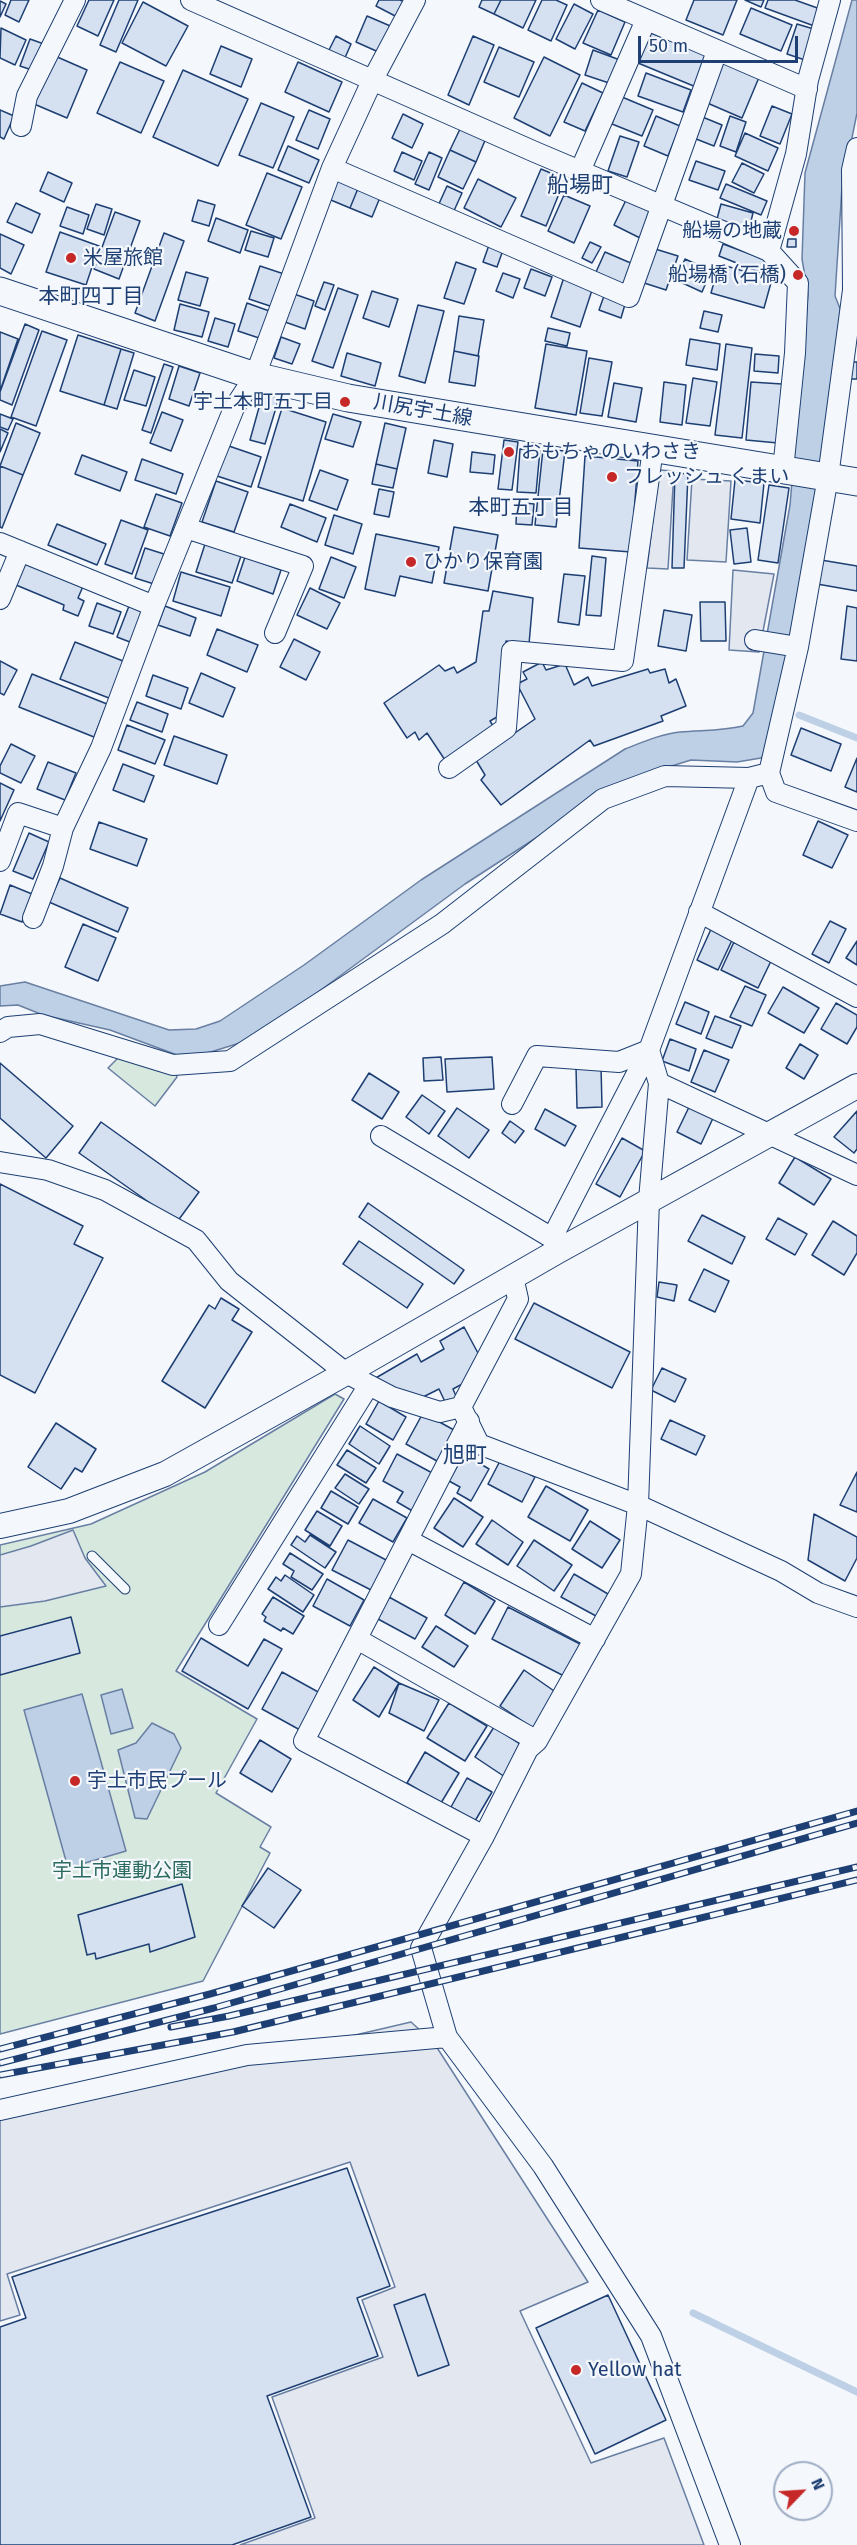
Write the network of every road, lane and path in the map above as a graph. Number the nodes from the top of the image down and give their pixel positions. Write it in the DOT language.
graph roads {
  1 [pos="75,0"];
  2 [pos="191,0"];
  3 [pos="415,0"];
  4 [pos="601,0"];
  5 [pos="830,0"];
  6 [pos="646,20"];
  7 [pos="717,51"];
  8 [pos="372,81"];
  9 [pos="807,89"];
  10 [pos="21,126"];
  11 [pos="857,148"];
  12 [pos="332,168"];
  13 [pos="580,171"];
  14 [pos="661,206"];
  15 [pos="769,251"];
  16 [pos="0,291"];
  17 [pos="855,291"];
  18 [pos="255,376"];
  19 [pos="652,449"];
  20 [pos="786,471"];
  21 [pos="825,476"];
  22 [pos="857,482"];
  23 [pos="186,528"];
  24 [pos="0,543"];
  25 [pos="20,551"];
  26 [pos="0,599"];
  27 [pos="154,606"];
  28 [pos="275,633"];
  29 [pos="756,640"];
  30 [pos="798,647"];
  31 [pos="449,768"];
  32 [pos="769,773"];
  33 [pos="749,778"];
  34 [pos="857,820"];
  35 [pos="63,828"];
  36 [pos="0,861"];
  37 [pos="699,912"];
  38 [pos="33,918"];
  39 [pos="857,997"];
  40 [pos="0,1032"];
  41 [pos="649,1050"];
  42 [pos="659,1083"];
  43 [pos="857,1086"];
  44 [pos="512,1104"];
  45 [pos="770,1134"];
  46 [pos="381,1136"];
  47 [pos="0,1162"];
  48 [pos="857,1175"];
  49 [pos="649,1200"];
  50 [pos="555,1244"];
  51 [pos="513,1277"];
  52 [pos="346,1373"];
  53 [pos="369,1385"];
  54 [pos="465,1414"];
  55 [pos="638,1505"];
  56 [pos="0,1526"];
  57 [pos="408,1540"];
  58 [pos="92,1556"];
  59 [pos="125,1589"];
  60 [pos="857,1607"];
  61 [pos="219,1625"];
  62 [pos="357,1639"];
  63 [pos="594,1639"];
  64 [pos="537,1741"];
  65 [pos="484,1836"];
  66 [pos="447,2037"];
  67 [pos="0,2110"];
  68 [pos="730,2545"];
  1 -- 10 [label="street"];
  2 -- 8 [label="street"];
  3 -- 8 [label="street"];
  4 -- 6 [label="street"];
  5 -- 9 [label="street"];
  6 -- 7 [label="street"];
  6 -- 13 [label="street"];
  7 -- 9 [label="street"];
  7 -- 14 [label="street"];
  8 -- 12 [label="street"];
  8 -- 13 [label="street"];
  9 -- 15 [label="street"];
  11 -- 17 [label="street"];
  12 -- 14 [label="street"];
  12 -- 18 [label="street"];
  13 -- 14 [label="street"];
  14 -- 15 [label="street"];
  15 -- 20 [label="street"];
  16 -- 18 [label="main road, 川尻宇土線"];
  17 -- 21 [label="street"];
  18 -- 19 [label="main road, 川尻宇土線"];
  18 -- 23 [label="street"];
  19 -- 20 [label="main road, 川尻宇土線"];
  19 -- 31 [label="street"];
  20 -- 21 [label="main road, 川尻宇土線"];
  21 -- 22 [label="main road, 川尻宇土線"];
  21 -- 30 [label="street"];
  23 -- 27 [label="street"];
  23 -- 28 [label="street"];
  24 -- 25 [label="street"];
  25 -- 26 [label="street"];
  25 -- 27 [label="street"];
  27 -- 35 [label="street"];
  29 -- 30 [label="street"];
  30 -- 32 [label="street"];
  32 -- 33 [label="street"];
  32 -- 34 [label="street"];
  33 -- 37 [label="street"];
  33 -- 40 [label="street"];
  35 -- 36 [label="street"];
  35 -- 38 [label="street"];
  37 -- 39 [label="street"];
  37 -- 41 [label="street"];
  41 -- 42 [label="street"];
  41 -- 44 [label="street"];
  41 -- 50 [label="street"];
  42 -- 45 [label="street"];
  42 -- 49 [label="street"];
  43 -- 45 [label="street"];
  45 -- 48 [label="street"];
  45 -- 49 [label="street"];
  46 -- 50 [label="street"];
  47 -- 52 [label="street"];
  49 -- 50 [label="street"];
  49 -- 55 [label="street"];
  50 -- 51 [label="street"];
  51 -- 52 [label="street"];
  51 -- 54 [label="street"];
  52 -- 53 [label="street"];
  52 -- 56 [label="street"];
  53 -- 54 [label="street"];
  53 -- 61 [label="street"];
  54 -- 55 [label="street"];
  54 -- 57 [label="street"];
  55 -- 60 [label="street"];
  55 -- 63 [label="street"];
  57 -- 62 [label="street"];
  57 -- 63 [label="street"];
  58 -- 59 [label="lane"];
  62 -- 64 [label="street"];
  62 -- 65 [label="street"];
  63 -- 64 [label="street"];
  64 -- 65 [label="street"];
  65 -- 66 [label="street"];
  66 -- 67 [label="street"];
  66 -- 68 [label="street"];
}
